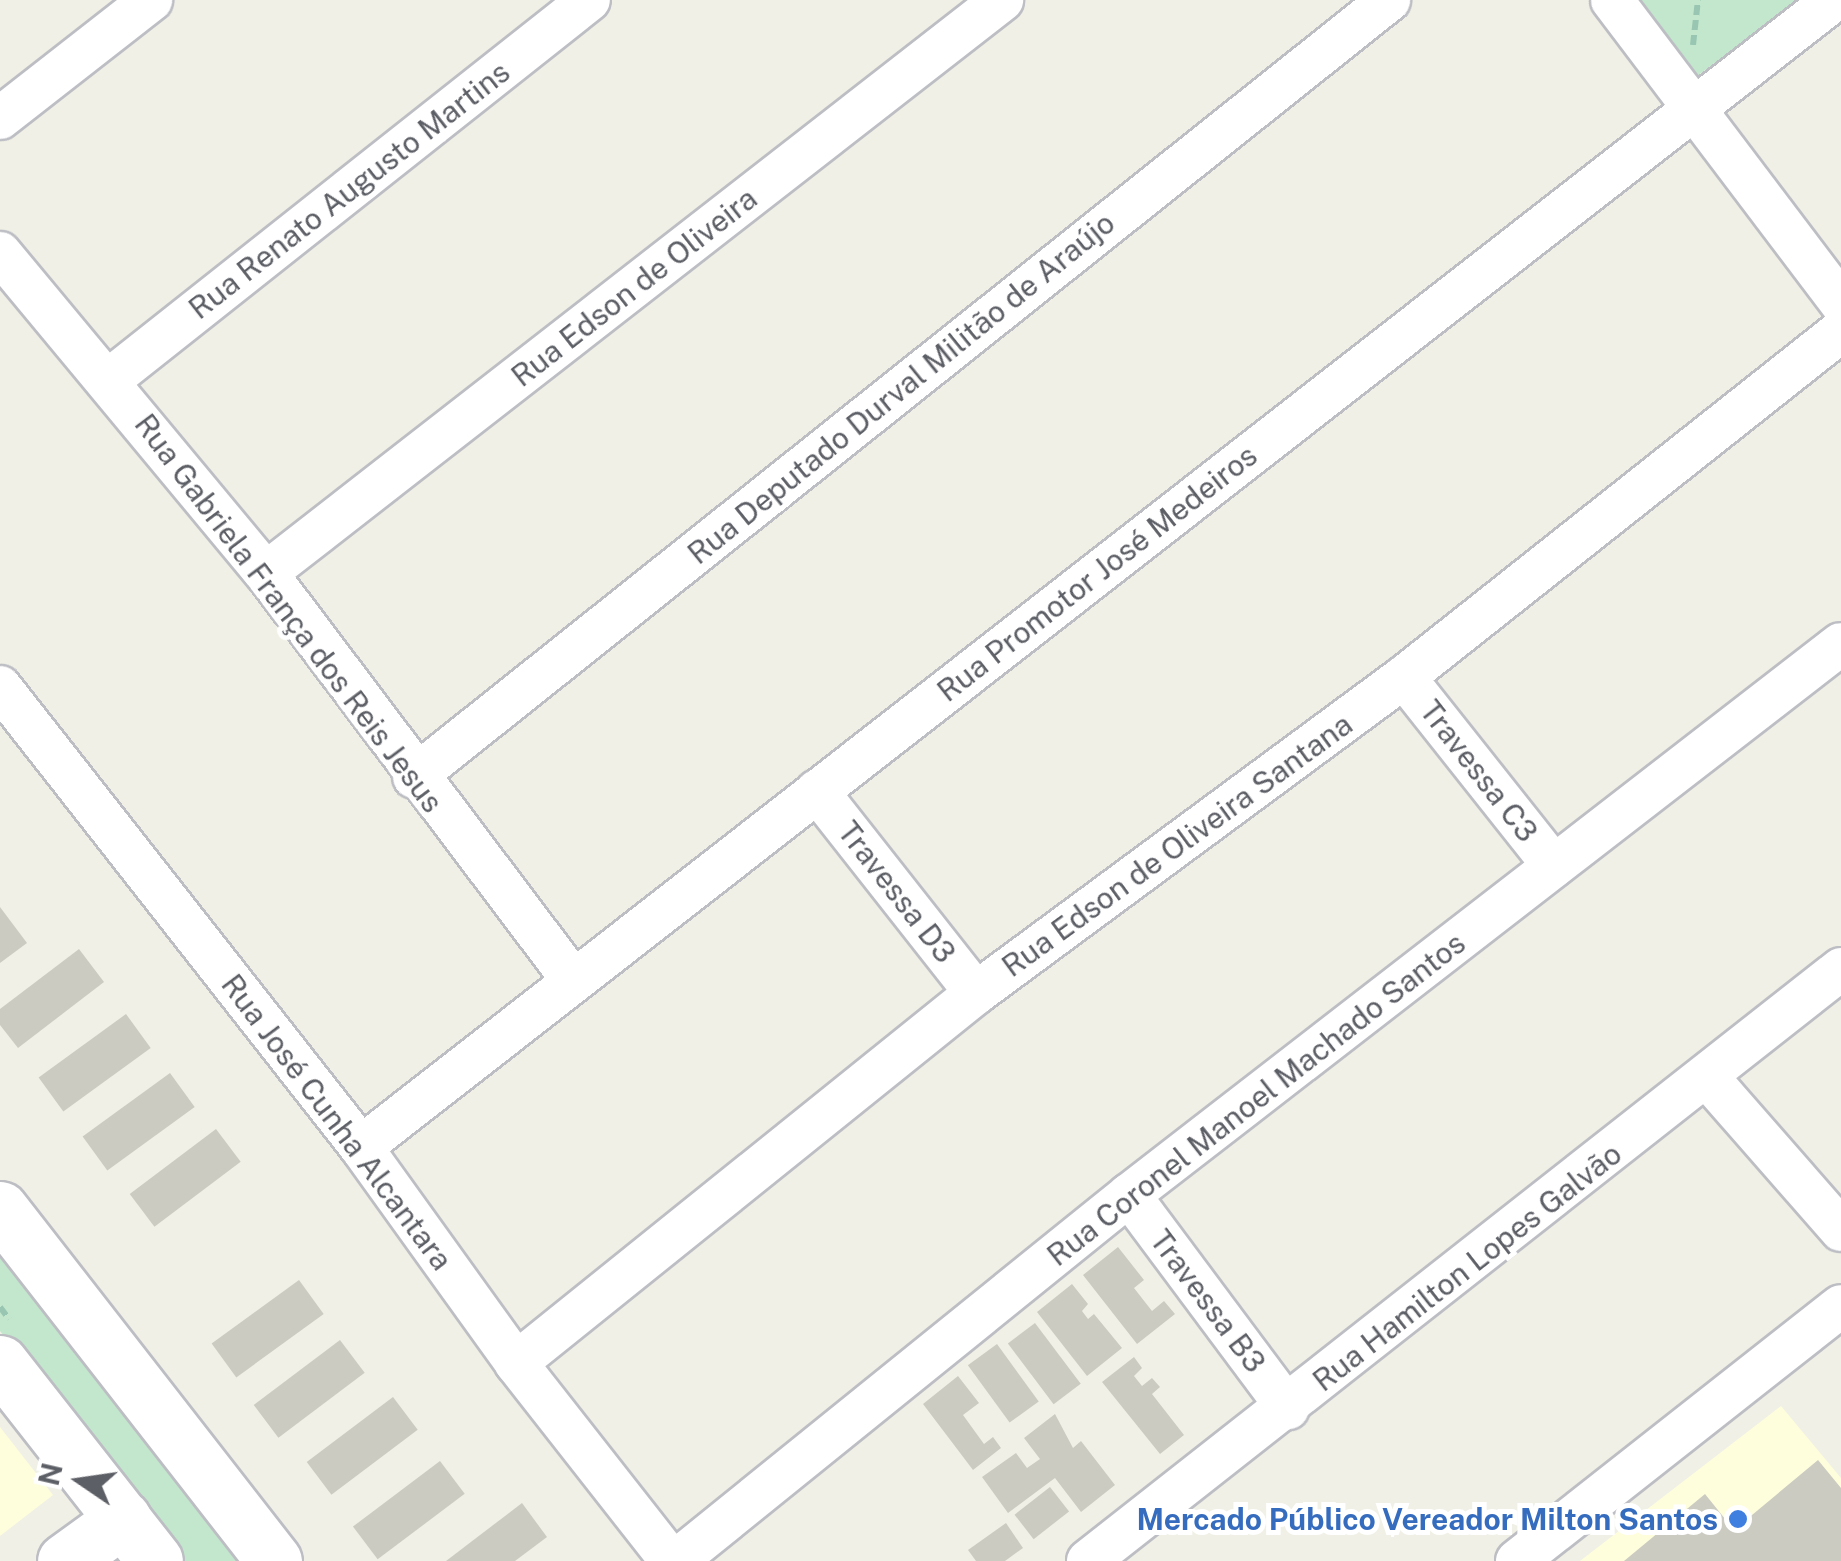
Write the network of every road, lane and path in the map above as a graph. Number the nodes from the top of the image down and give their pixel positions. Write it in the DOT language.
graph roads {
  1 [pos="152,0"];
  2 [pos="589,0"];
  3 [pos="1002,0"];
  4 [pos="1389,0"];
  5 [pos="1612,0"];
  6 [pos="1834,0"];
  7 [pos="1696,108"];
  8 [pos="0,118"];
  9 [pos="0,253"];
  10 [pos="1841,303"];
  11 [pos="1841,331"];
  12 [pos="109,380"];
  13 [pos="266,573"];
  14 [pos="1841,644"];
  15 [pos="1404,676"];
  16 [pos="0,686"];
  17 [pos="414,777"];
  18 [pos="817,791"];
  19 [pos="1554,866"];
  20 [pos="1841,969"];
  21 [pos="572,979"];
  22 [pos="976,993"];
  23 [pos="1708,1078"];
  24 [pos="361,1148"];
  25 [pos="1129,1195"];
  26 [pos="0,1210"];
  27 [pos="1841,1230"];
  28 [pos="1841,1306"];
  29 [pos="516,1362"];
  30 [pos="0,1364"];
  31 [pos="1288,1408"];
  32 [pos="139,1540"];
  33 [pos="65,1561"];
  34 [pos="274,1561"];
  35 [pos="674,1561"];
  36 [pos="1088,1561"];
  37 [pos="1517,1561"];
  1 -- 8 [label="street"];
  2 -- 12 [label="street, Rua Renato Augusto Martins"];
  3 -- 13 [label="street, Rua Edson de Oliveira"];
  4 -- 17 [label="street, Rua Deputado Durval Militão de Araújo"];
  5 -- 7 [label="street"];
  6 -- 7 [label="street, Rua Promotor José Medeiros"];
  7 -- 10 [label="street"];
  7 -- 18 [label="street, Rua Promotor José Medeiros"];
  9 -- 12 [label="street, Rua Gabriela França dos Reis Jesus"];
  11 -- 15 [label="street, Rua Edson de Oliveira Santana"];
  12 -- 13 [label="street, Rua Gabriela França dos Reis Jesus"];
  13 -- 17 [label="street, Rua Gabriela França dos Reis Jesus"];
  14 -- 19 [label="street, Rua Coronel Manoel Machado Santos"];
  15 -- 19 [label="street, Travessa C3"];
  15 -- 22 [label="street, Rua Edson de Oliveira Santana"];
  16 -- 24 [label="street, Rua José Cunha Alcantara"];
  17 -- 21 [label="street, Rua Gabriela França dos Reis Jesus"];
  18 -- 21 [label="street, Rua Promotor José Medeiros"];
  18 -- 22 [label="street, Travessa D3"];
  19 -- 25 [label="street, Rua Coronel Manoel Machado Santos"];
  20 -- 23 [label="street, Rua Hamilton Lopes Galvão"];
  21 -- 24 [label="street, Rua Promotor José Medeiros"];
  22 -- 29 [label="street, Rua Edson de Oliveira Santana"];
  23 -- 27 [label="street"];
  23 -- 31 [label="street, Rua Hamilton Lopes Galvão"];
  24 -- 29 [label="street, Rua José Cunha Alcantara"];
  25 -- 31 [label="street, Travessa B3"];
  25 -- 35 [label="street, Rua Coronel Manoel Machado Santos"];
  26 -- 34 [label="main road"];
  28 -- 37 [label="street"];
  29 -- 35 [label="street, Rua José Cunha Alcantara"];
  30 -- 32 [label="main road"];
  31 -- 36 [label="street, Rua Hamilton Lopes Galvão"];
  32 -- 33 [label="main road"];
}
